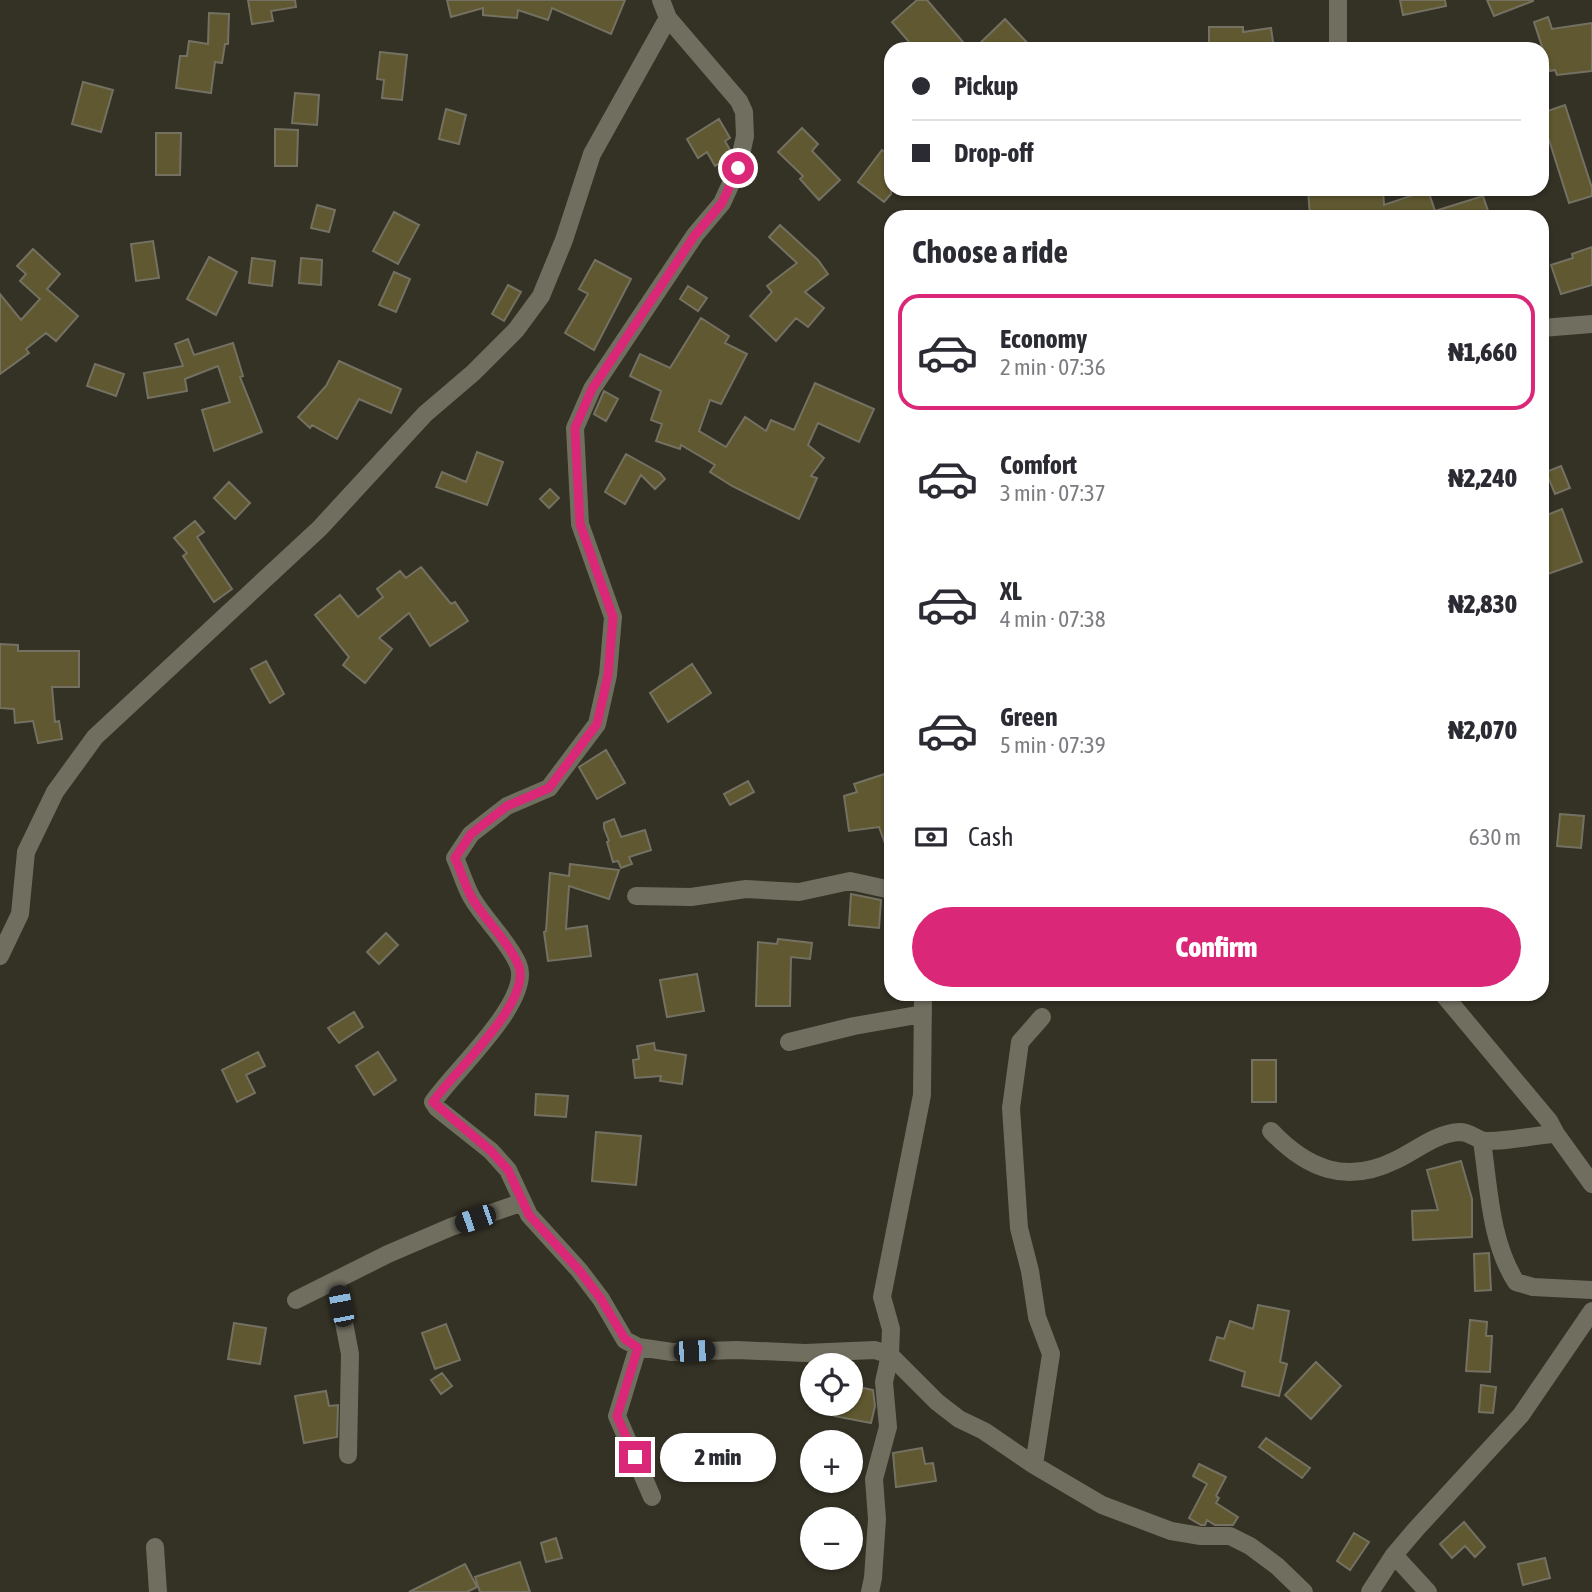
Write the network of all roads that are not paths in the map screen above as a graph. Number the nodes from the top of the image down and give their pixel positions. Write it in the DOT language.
graph roads {
  1 [pos="661,0"];
  2 [pos="1338,0"];
  3 [pos="668,18"];
  4 [pos="1338,42"];
  5 [pos="1592,324"];
  6 [pos="1549,327"];
  7 [pos="884,888"];
  8 [pos="636,896"];
  9 [pos="0,956"];
  10 [pos="923,1001"];
  11 [pos="1449,1001"];
  12 [pos="923,1014"];
  13 [pos="1042,1017"];
  14 [pos="789,1042"];
  15 [pos="1271,1131"];
  16 [pos="1556,1134"];
  17 [pos="1482,1141"];
  18 [pos="1592,1184"];
  19 [pos="523,1202"];
  20 [pos="336,1281"];
  21 [pos="1592,1290"];
  22 [pos="296,1300"];
  23 [pos="1592,1311"];
  24 [pos="638,1348"];
  25 [pos="890,1355"];
  26 [pos="348,1455"];
  27 [pos="1034,1465"];
  28 [pos="652,1497"];
  29 [pos="155,1547"];
  30 [pos="1395,1555"];
  31 [pos="158,1592"];
  32 [pos="870,1592"];
  33 [pos="1304,1592"];
  34 [pos="1370,1592"];
  35 [pos="1428,1592"];
  1 -- 3 [label="street"];
  2 -- 4 [label="street"];
  3 -- 9 [label="street"];
  3 -- 19 [label="street"];
  5 -- 6 [label="street"];
  7 -- 8 [label="street"];
  10 -- 12 [label="street"];
  11 -- 16 [label="street"];
  12 -- 14 [label="street"];
  12 -- 25 [label="street"];
  13 -- 27 [label="street"];
  15 -- 17 [label="street"];
  16 -- 17 [label="street"];
  16 -- 18 [label="street"];
  17 -- 21 [label="street"];
  19 -- 20 [label="street"];
  19 -- 24 [label="street"];
  20 -- 22 [label="street"];
  20 -- 26 [label="street"];
  23 -- 30 [label="street"];
  24 -- 25 [label="street"];
  24 -- 28 [label="street"];
  25 -- 27 [label="street"];
  25 -- 32 [label="street"];
  27 -- 33 [label="street"];
  29 -- 31 [label="street"];
  30 -- 34 [label="street"];
  30 -- 35 [label="street"];
}
